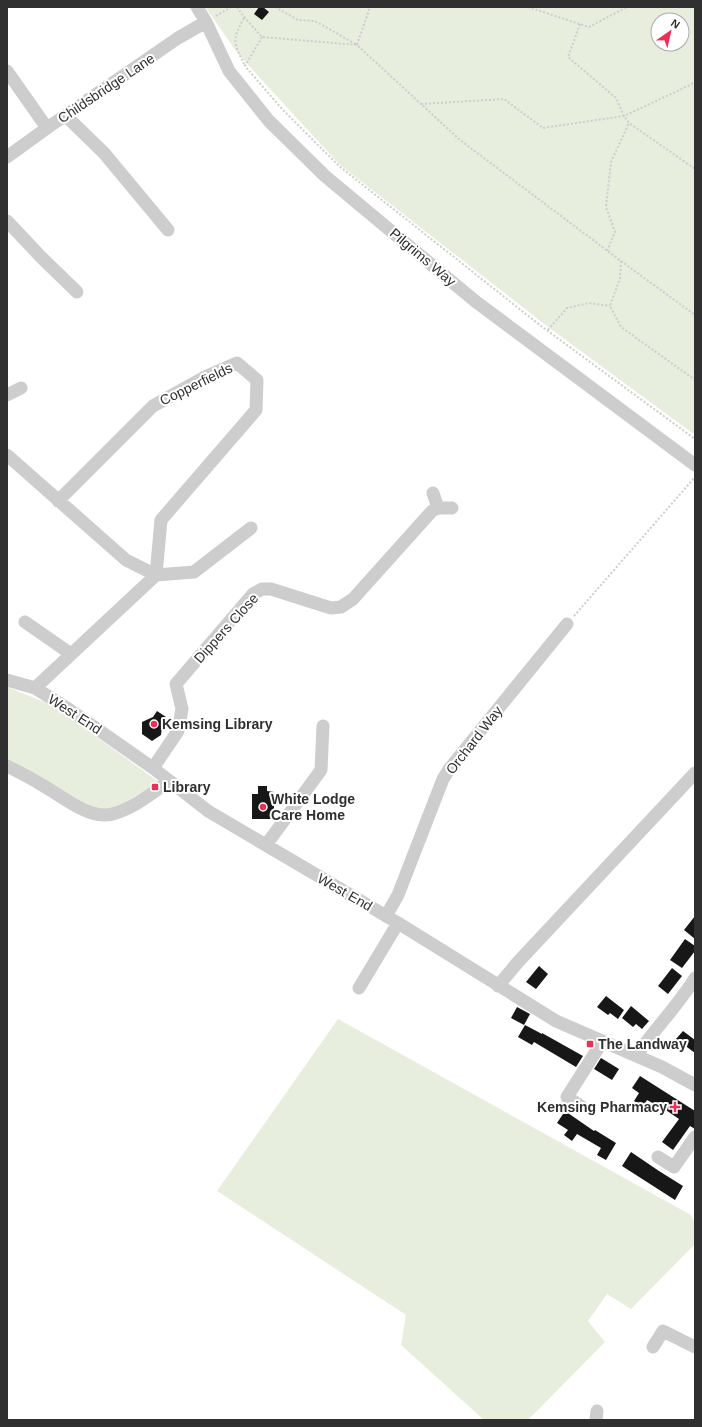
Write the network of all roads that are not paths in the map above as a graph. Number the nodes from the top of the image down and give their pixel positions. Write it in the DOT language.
graph roads {
  1 [pos="197,7"];
  2 [pos="206,22"];
  3 [pos="7,71"];
  4 [pos="66,116"];
  5 [pos="47,128"];
  6 [pos="7,157"];
  7 [pos="7,221"];
  8 [pos="168,230"];
  9 [pos="77,292"];
  10 [pos="21,388"];
  11 [pos="7,395"];
  12 [pos="7,455"];
  13 [pos="695,465"];
  14 [pos="433,493"];
  15 [pos="58,501"];
  16 [pos="251,528"];
  17 [pos="156,575"];
  18 [pos="25,622"];
  19 [pos="567,624"];
  20 [pos="71,654"];
  21 [pos="7,680"];
  22 [pos="35,688"];
  23 [pos="323,726"];
  24 [pos="7,766"];
  25 [pos="153,768"];
  26 [pos="695,773"];
  27 [pos="169,780"];
  28 [pos="266,845"];
  29 [pos="386,916"];
  30 [pos="398,923"];
  31 [pos="695,978"];
  32 [pos="498,986"];
  33 [pos="359,988"];
  34 [pos="602,1042"];
  35 [pos="637,1055"];
  36 [pos="695,1086"];
  37 [pos="582,1107"];
  38 [pos="695,1137"];
  39 [pos="658,1157"];
  40 [pos="653,1347"];
  41 [pos="695,1347"];
  1 -- 2 [label="street, Pilgrims Way"];
  2 -- 4 [label="street, Childsbridge Lane"];
  2 -- 13 [label="street, Pilgrims Way"];
  3 -- 5 [label="street"];
  4 -- 5 [label="street, Childsbridge Lane"];
  4 -- 8 [label="street"];
  5 -- 6 [label="street, Childsbridge Lane"];
  7 -- 9 [label="street"];
  10 -- 11 [label="street"];
  12 -- 15 [label="street"];
  14 -- 25 [label="street, Dippers Close"];
  15 -- 17 [label="street"];
  15 -- 17 [label="street, Copperfields"];
  16 -- 17 [label="street"];
  17 -- 20 [label="street"];
  18 -- 20 [label="street"];
  19 -- 29 [label="street, Orchard Way"];
  20 -- 22 [label="street"];
  21 -- 22 [label="street, West End"];
  22 -- 25 [label="street, West End"];
  23 -- 28 [label="street"];
  24 -- 27 [label="street"];
  25 -- 27 [label="street, West End"];
  26 -- 32 [label="street"];
  27 -- 28 [label="street, West End"];
  28 -- 29 [label="street, West End"];
  29 -- 30 [label="street, West End"];
  30 -- 32 [label="street, West End"];
  30 -- 33 [label="street"];
  31 -- 35 [label="street"];
  32 -- 34 [label="street, West End"];
  34 -- 35 [label="street, West End"];
  34 -- 37 [label="street"];
  35 -- 36 [label="street, West End"];
  38 -- 39 [label="street"];
  40 -- 41 [label="street"];
}
